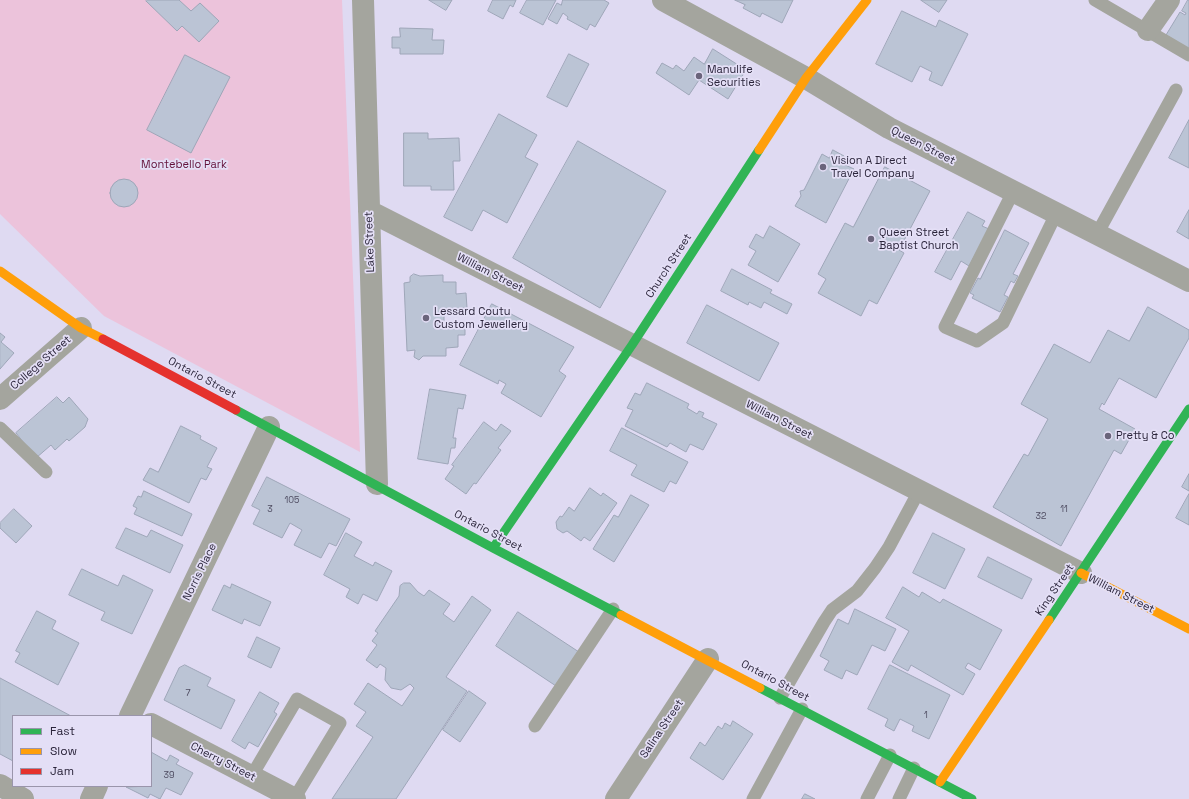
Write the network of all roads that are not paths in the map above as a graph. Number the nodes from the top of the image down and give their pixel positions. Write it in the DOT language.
graph roads {
  1 [pos="363,0"];
  2 [pos="663,0"];
  3 [pos="867,0"];
  4 [pos="1095,0"];
  5 [pos="1169,0"];
  6 [pos="1148,30"];
  7 [pos="1189,55"];
  8 [pos="806,78"];
  9 [pos="1176,90"];
  10 [pos="1014,192"];
  11 [pos="369,211"];
  12 [pos="1056,214"];
  13 [pos="1097,234"];
  14 [pos="0,271"];
  15 [pos="1189,281"];
  16 [pos="81,328"];
  17 [pos="632,345"];
  18 [pos="0,399"];
  19 [pos="1189,409"];
  20 [pos="269,427"];
  21 [pos="0,428"];
  22 [pos="46,472"];
  23 [pos="377,484"];
  24 [pos="919,491"];
  25 [pos="493,548"];
  26 [pos="1081,573"];
  27 [pos="613,609"];
  28 [pos="1189,629"];
  29 [pos="708,660"];
  30 [pos="780,698"];
  31 [pos="802,709"];
  32 [pos="132,715"];
  33 [pos="152,725"];
  34 [pos="535,726"];
  35 [pos="890,756"];
  36 [pos="914,768"];
  37 [pos="251,776"];
  38 [pos="940,782"];
  39 [pos="0,785"];
  40 [pos="97,787"];
  41 [pos="23,799"];
  42 [pos="91,799"];
  43 [pos="295,799"];
  44 [pos="616,799"];
  45 [pos="752,799"];
  46 [pos="867,799"];
  47 [pos="899,799"];
  48 [pos="972,799"];
  1 -- 11 [label="street, Lake Street"];
  2 -- 8 [label="street, Queen Street"];
  3 -- 8 [label="street, Church Street"];
  4 -- 6 [label="lane"];
  5 -- 6 [label="street"];
  6 -- 7 [label="lane"];
  8 -- 10 [label="street, Queen Street"];
  8 -- 17 [label="street, Church Street"];
  9 -- 13 [label="lane"];
  10 -- 12 [label="street, Queen Street"];
  10 -- 12 [label="lane"];
  11 -- 17 [label="street, William Street"];
  11 -- 23 [label="street, Lake Street"];
  12 -- 13 [label="street, Queen Street"];
  13 -- 15 [label="street, Queen Street"];
  14 -- 16 [label="street, Ontario Street"];
  16 -- 18 [label="street, College Street"];
  16 -- 20 [label="street, Ontario Street"];
  17 -- 24 [label="street, William Street"];
  17 -- 25 [label="street, Church Street"];
  19 -- 26 [label="street, King Street"];
  20 -- 23 [label="street, Ontario Street"];
  20 -- 32 [label="street, Norris Place"];
  21 -- 22 [label="lane"];
  23 -- 25 [label="street, Ontario Street"];
  24 -- 26 [label="street, William Street"];
  24 -- 30 [label="lane"];
  25 -- 27 [label="street, Ontario Street"];
  26 -- 28 [label="street, William Street"];
  26 -- 38 [label="street, King Street"];
  27 -- 29 [label="street, Ontario Street"];
  27 -- 34 [label="lane"];
  29 -- 30 [label="street, Ontario Street"];
  29 -- 44 [label="street, Salina Street"];
  30 -- 31 [label="street, Ontario Street"];
  31 -- 35 [label="street, Ontario Street"];
  31 -- 45 [label="lane"];
  33 -- 37 [label="street, Cherry Street"];
  35 -- 36 [label="street, Ontario Street"];
  35 -- 46 [label="lane"];
  36 -- 38 [label="street, Ontario Street"];
  36 -- 47 [label="lane"];
  37 -- 43 [label="street, Cherry Street"];
  37 -- 43 [label="lane"];
  38 -- 48 [label="street, Ontario Street"];
  39 -- 41 [label="street"];
  40 -- 42 [label="street"];
}
